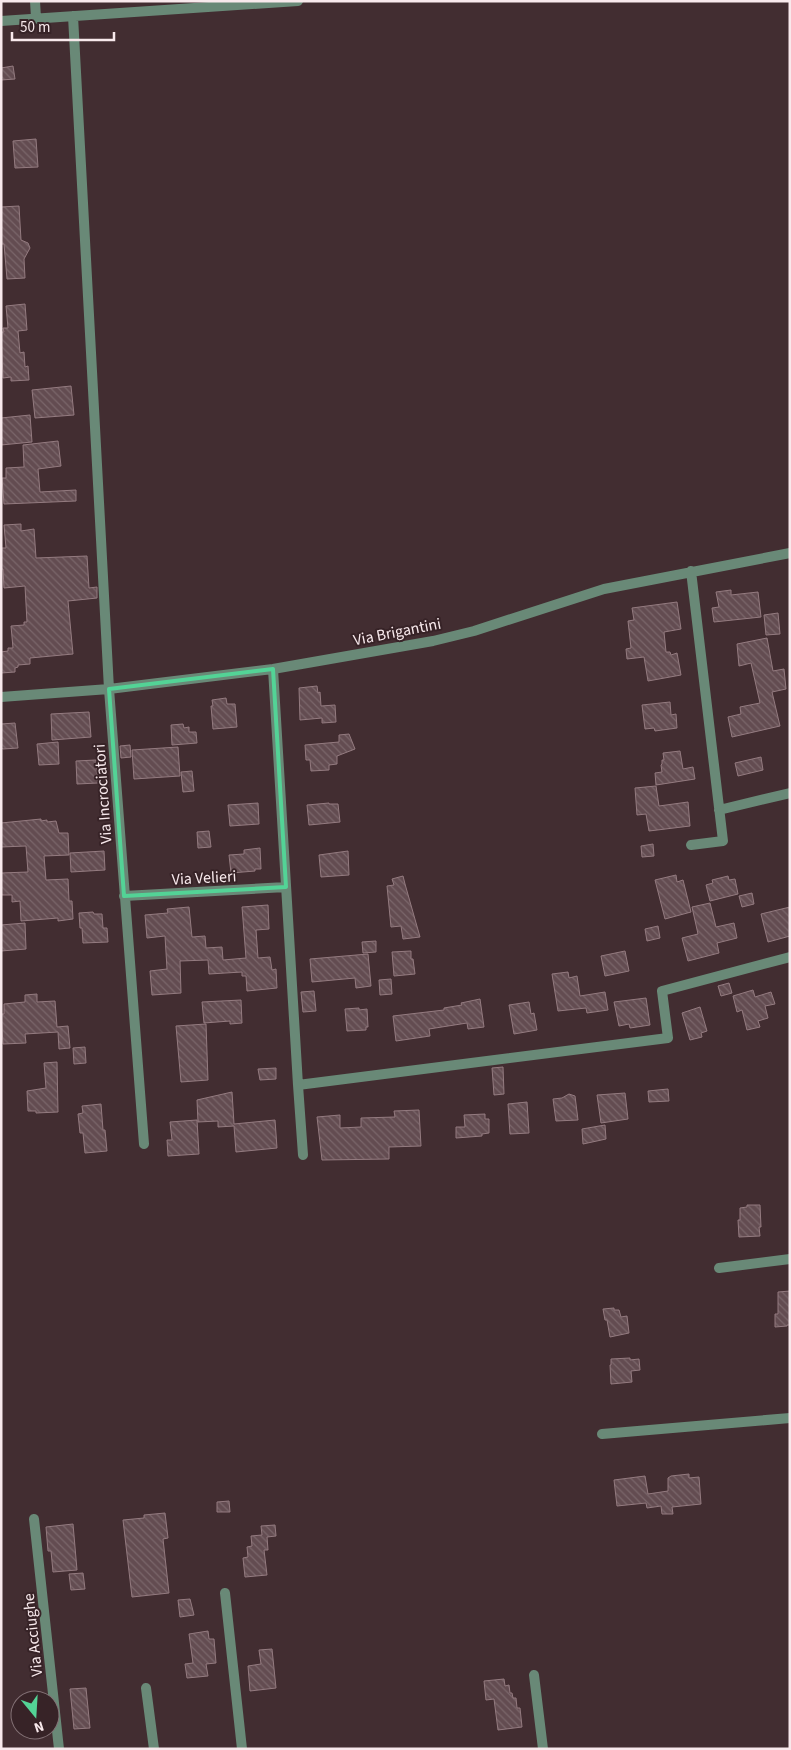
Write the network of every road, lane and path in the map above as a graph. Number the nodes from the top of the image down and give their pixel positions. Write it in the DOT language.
graph roads {
  1 [pos="35,1"];
  2 [pos="298,1"];
  3 [pos="177,5"];
  4 [pos="73,16"];
  5 [pos="36,18"];
  6 [pos="1,21"];
  7 [pos="790,553"];
  8 [pos="691,571"];
  9 [pos="273,669"];
  10 [pos="110,689"];
  11 [pos="1,697"];
  12 [pos="790,793"];
  13 [pos="719,810"];
  14 [pos="691,845"];
  15 [pos="286,887"];
  16 [pos="124,896"];
  17 [pos="790,957"];
  18 [pos="298,1085"];
  19 [pos="144,1144"];
  20 [pos="303,1155"];
  21 [pos="790,1259"];
  22 [pos="719,1268"];
  23 [pos="790,1418"];
  24 [pos="602,1434"];
  25 [pos="34,1519"];
  26 [pos="225,1593"];
  27 [pos="534,1675"];
  28 [pos="146,1688"];
  29 [pos="59,1749"];
  30 [pos="154,1749"];
  31 [pos="242,1749"];
  32 [pos="542,1749"];
  1 -- 5 [label="street"];
  2 -- 3 [label="street"];
  3 -- 4 [label="street"];
  4 -- 5 [label="street"];
  4 -- 10 [label="street, Via Incrociatori"];
  5 -- 6 [label="street"];
  7 -- 8 [label="street, Via Brigantini"];
  8 -- 9 [label="street, Via Brigantini"];
  8 -- 13 [label="street"];
  9 -- 10 [label="street, Via Brigantini"];
  9 -- 15 [label="street"];
  10 -- 11 [label="street, Via Brigantini"];
  10 -- 16 [label="street, Via Incrociatori"];
  12 -- 13 [label="street"];
  13 -- 14 [label="street"];
  15 -- 16 [label="street, Via Velieri"];
  15 -- 18 [label="street"];
  16 -- 19 [label="street, Via Incrociatori"];
  17 -- 18 [label="street"];
  18 -- 20 [label="street"];
  21 -- 22 [label="street"];
  23 -- 24 [label="street"];
  25 -- 29 [label="street, Via Acciughe"];
  26 -- 31 [label="street"];
  27 -- 32 [label="street"];
  28 -- 30 [label="street"];
}
